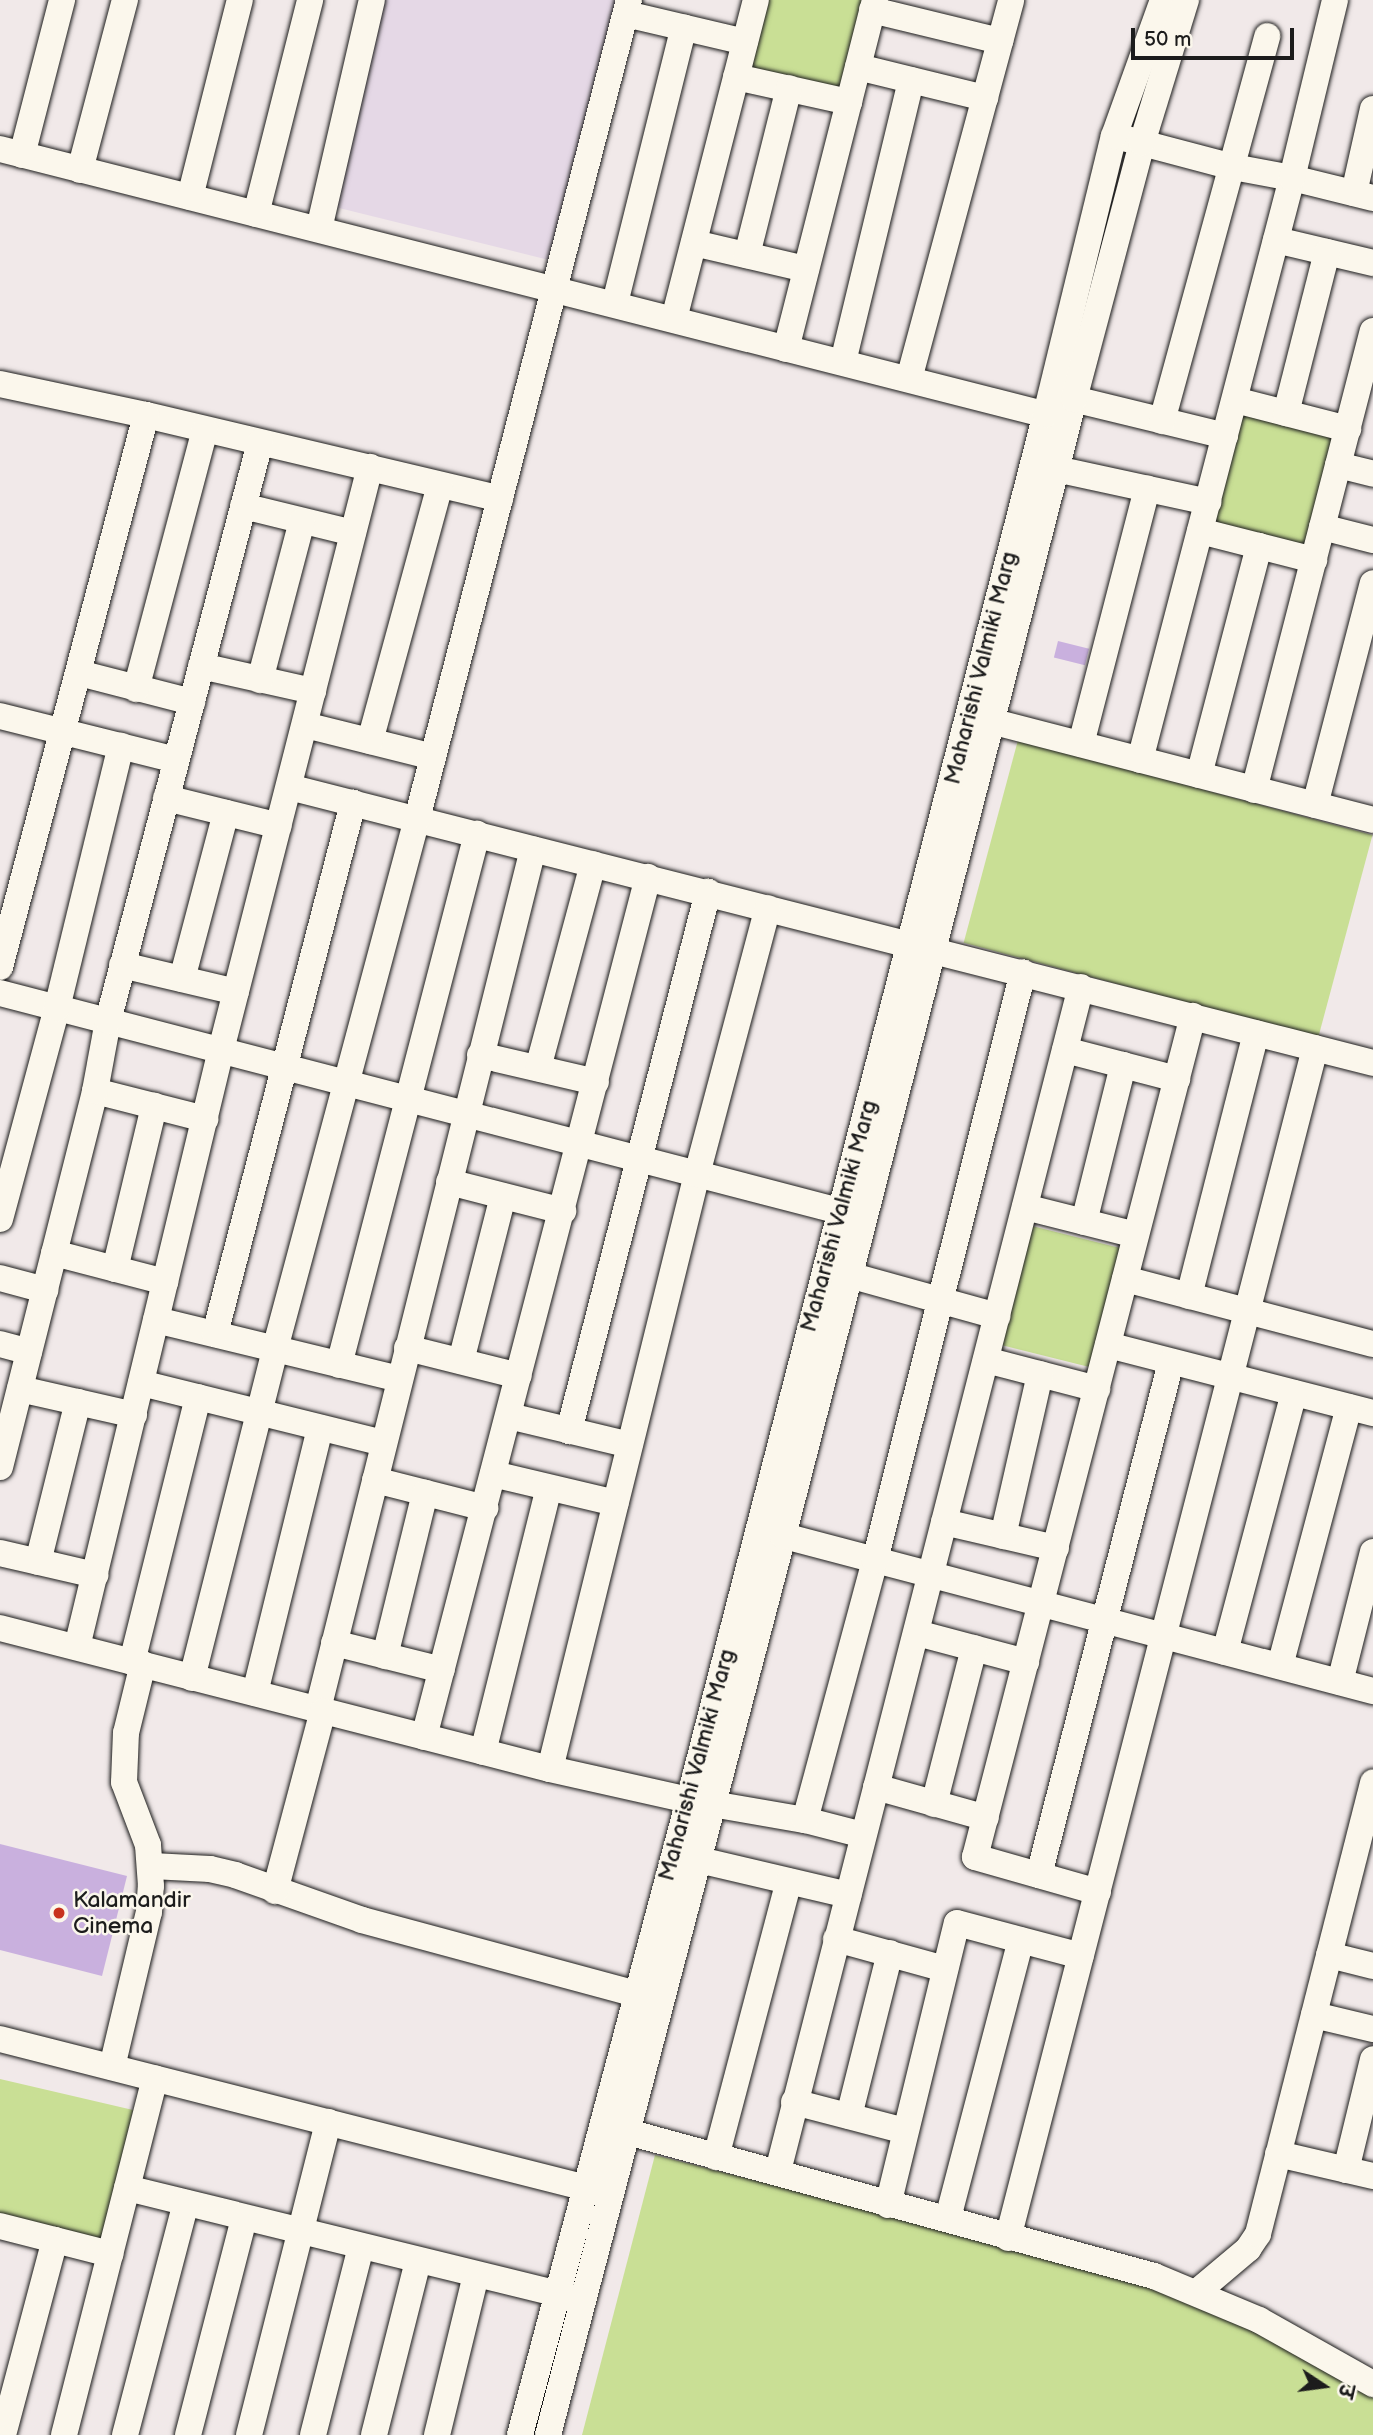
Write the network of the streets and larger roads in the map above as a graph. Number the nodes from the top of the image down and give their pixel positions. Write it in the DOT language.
graph roads {
  1 [pos="62,0"];
  2 [pos="125,0"];
  3 [pos="240,0"];
  4 [pos="310,0"];
  5 [pos="372,0"];
  6 [pos="756,0"];
  7 [pos="1011,0"];
  8 [pos="1163,0"];
  9 [pos="1186,0"];
  10 [pos="1335,0"];
  11 [pos="873,5"];
  12 [pos="628,7"];
  13 [pos="933,12"];
  14 [pos="684,27"];
  15 [pos="1267,36"];
  16 [pos="1000,41"];
  17 [pos="745,42"];
  18 [pos="858,67"];
  19 [pos="736,77"];
  20 [pos="911,80"];
  21 [pos="789,89"];
  22 [pos="985,98"];
  23 [pos="849,102"];
  24 [pos="1373,109"];
  25 [pos="1114,136"];
  26 [pos="1142,143"];
  27 [pos="11,152"];
  28 [pos="1233,167"];
  29 [pos="80,170"];
  30 [pos="1292,178"];
  31 [pos="1363,196"];
  32 [pos="190,197"];
  33 [pos="256,214"];
  34 [pos="319,229"];
  35 [pos="1276,240"];
  36 [pos="694,243"];
  37 [pos="1327,252"];
  38 [pos="747,255"];
  39 [pos="1373,263"];
  40 [pos="806,269"];
  41 [pos="556,290"];
  42 [pos="615,303"];
  43 [pos="674,319"];
  44 [pos="1373,331"];
  45 [pos="786,349"];
  46 [pos="843,362"];
  47 [pos="909,379"];
  48 [pos="0,384"];
  49 [pos="1234,400"];
  50 [pos="1060,407"];
  51 [pos="1286,413"];
  52 [pos="146,415"];
  53 [pos="1161,421"];
  54 [pos="1348,429"];
  55 [pos="205,430"];
  56 [pos="1225,436"];
  57 [pos="260,443"];
  58 [pos="1338,465"];
  59 [pos="370,467"];
  60 [pos="1056,469"];
  61 [pos="1373,474"];
  62 [pos="440,485"];
  63 [pos="1147,488"];
  64 [pos="500,499"];
  65 [pos="1208,502"];
  66 [pos="243,506"];
  67 [pos="302,521"];
  68 [pos="1322,527"];
  69 [pos="1200,531"];
  70 [pos="353,533"];
  71 [pos="1373,540"];
  72 [pos="1259,546"];
  73 [pos="1314,560"];
  74 [pos="1373,583"];
  75 [pos="201,666"];
  76 [pos="79,673"];
  77 [pos="260,680"];
  78 [pos="136,689"];
  79 [pos="313,691"];
  80 [pos="191,702"];
  81 [pos="979,718"];
  82 [pos="1,719"];
  83 [pos="305,725"];
  84 [pos="62,732"];
  85 [pos="370,741"];
  86 [pos="1081,744"];
  87 [pos="121,746"];
  88 [pos="433,757"];
  89 [pos="176,760"];
  90 [pos="1140,760"];
  91 [pos="1199,775"];
  92 [pos="289,787"];
  93 [pos="1254,790"];
  94 [pos="166,798"];
  95 [pos="353,803"];
  96 [pos="1315,805"];
  97 [pos="226,813"];
  98 [pos="417,819"];
  99 [pos="1373,820"];
  100 [pos="279,826"];
  101 [pos="477,834"];
  102 [pos="533,849"];
  103 [pos="593,864"];
  104 [pos="648,877"];
  105 [pos="708,892"];
  106 [pos="768,908"];
  107 [pos="921,946"];
  108 [pos="122,965"];
  109 [pos="0,967"];
  110 [pos="1023,972"];
  111 [pos="183,979"];
  112 [pos="1081,987"];
  113 [pos="236,992"];
  114 [pos="0,993"];
  115 [pos="57,1008"];
  116 [pos="1193,1016"];
  117 [pos="107,1021"];
  118 [pos="1256,1033"];
  119 [pos="1315,1048"];
  120 [pos="1065,1050"];
  121 [pos="221,1051"];
  122 [pos="481,1055"];
  123 [pos="1373,1063"];
  124 [pos="1123,1065"];
  125 [pos="283,1067"];
  126 [pos="538,1068"];
  127 [pos="1177,1079"];
  128 [pos="596,1082"];
  129 [pos="346,1083"];
  130 [pos="95,1091"];
  131 [pos="408,1099"];
  132 [pos="154,1106"];
  133 [pos="465,1114"];
  134 [pos="205,1119"];
  135 [pos="580,1143"];
  136 [pos="638,1158"];
  137 [pos="697,1174"];
  138 [pos="449,1182"];
  139 [pos="503,1196"];
  140 [pos="1025,1207"];
  141 [pos="563,1212"];
  142 [pos="852,1214"];
  143 [pos="0,1219"];
  144 [pos="1084,1222"];
  145 [pos="1136,1235"];
  146 [pos="54,1253"];
  147 [pos="115,1269"];
  148 [pos="849,1275"];
  149 [pos="0,1278"];
  150 [pos="1125,1279"];
  151 [pos="165,1282"];
  152 [pos="45,1290"];
  153 [pos="1189,1296"];
  154 [pos="940,1300"];
  155 [pos="1248,1311"];
  156 [pos="997,1316"];
  157 [pos="156,1320"];
  158 [pos="215,1334"];
  159 [pos="0,1344"];
  160 [pos="1373,1344"];
  161 [pos="1108,1346"];
  162 [pos="407,1348"];
  163 [pos="275,1349"];
  164 [pos="29,1352"];
  165 [pos="985,1360"];
  166 [pos="461,1361"];
  167 [pos="1171,1362"];
  168 [pos="339,1365"];
  169 [pos="1040,1374"];
  170 [pos="519,1376"];
  171 [pos="1231,1377"];
  172 [pos="400,1380"];
  173 [pos="141,1383"];
  174 [pos="20,1389"];
  175 [pos="1097,1389"];
  176 [pos="1294,1393"];
  177 [pos="198,1397"];
  178 [pos="78,1402"];
  179 [pos="1361,1410"];
  180 [pos="260,1413"];
  181 [pos="134,1415"];
  182 [pos="509,1416"];
  183 [pos="320,1428"];
  184 [pos="569,1431"];
  185 [pos="383,1443"];
  186 [pos="630,1445"];
  187 [pos="0,1467"];
  188 [pos="494,1474"];
  189 [pos="374,1480"];
  190 [pos="549,1488"];
  191 [pos="425,1493"];
  192 [pos="616,1503"];
  193 [pos="485,1508"];
  194 [pos="944,1522"];
  195 [pos="771,1533"];
  196 [pos="1003,1536"];
  197 [pos="1056,1548"];
  198 [pos="1373,1552"];
  199 [pos="0,1553"];
  200 [pos="875,1560"];
  201 [pos="38,1562"];
  202 [pos="95,1575"];
  203 [pos="931,1575"];
  204 [pos="1041,1604"];
  205 [pos="1104,1620"];
  206 [pos="0,1628"];
  207 [pos="917,1633"];
  208 [pos="1165,1636"];
  209 [pos="334,1643"];
  210 [pos="77,1647"];
  211 [pos="974,1648"];
  212 [pos="1225,1652"];
  213 [pos="385,1656"];
  214 [pos="1026,1662"];
  215 [pos="138,1663"];
  216 [pos="1280,1666"];
  217 [pos="442,1670"];
  218 [pos="192,1678"];
  219 [pos="1340,1682"];
  220 [pos="1373,1691"];
  221 [pos="255,1693"];
  222 [pos="321,1710"];
  223 [pos="424,1737"];
  224 [pos="484,1752"];
  225 [pos="550,1769"];
  226 [pos="1373,1782"];
  227 [pos="876,1787"];
  228 [pos="701,1802"];
  229 [pos="934,1804"];
  230 [pos="986,1818"];
  231 [pos="805,1820"];
  232 [pos="863,1835"];
  233 [pos="685,1857"];
  234 [pos="152,1867"];
  235 [pos="1039,1875"];
  236 [pos="789,1881"];
  237 [pos="275,1891"];
  238 [pos="1098,1892"];
  239 [pos="848,1895"];
  240 [pos="836,1939"];
  241 [pos="1021,1940"];
  242 [pos="890,1953"];
  243 [pos="1329,1955"];
  244 [pos="1081,1956"];
  245 [pos="1373,1966"];
  246 [pos="945,1969"];
  247 [pos="637,1994"];
  248 [pos="1314,2015"];
  249 [pos="1373,2029"];
  250 [pos="0,2039"];
  251 [pos="1373,2059"];
  252 [pos="112,2067"];
  253 [pos="155,2078"];
  254 [pos="794,2102"];
  255 [pos="849,2116"];
  256 [pos="328,2122"];
  257 [pos="601,2125"];
  258 [pos="905,2130"];
  259 [pos="629,2132"];
  260 [pos="1278,2154"];
  261 [pos="716,2157"];
  262 [pos="1346,2170"];
  263 [pos="778,2171"];
  264 [pos="1373,2176"];
  265 [pos="127,2188"];
  266 [pos="585,2188"];
  267 [pos="611,2195"];
  268 [pos="186,2203"];
  269 [pos="887,2205"];
  270 [pos="244,2218"];
  271 [pos="948,2218"];
  272 [pos="0,2228"];
  273 [pos="300,2232"];
  274 [pos="1008,2238"];
  275 [pos="55,2240"];
  276 [pos="361,2247"];
  277 [pos="110,2254"];
  278 [pos="418,2261"];
  279 [pos="476,2276"];
  280 [pos="1198,2292"];
  281 [pos="557,2296"];
  282 [pos="584,2299"];
  283 [pos="1373,2384"];
  284 [pos="3,2435"];
  285 [pos="64,2435"];
  286 [pos="125,2435"];
  287 [pos="188,2435"];
  288 [pos="249,2435"];
  289 [pos="313,2435"];
  290 [pos="374,2435"];
  291 [pos="437,2435"];
  292 [pos="520,2435"];
  293 [pos="548,2435"];
  1 -- 27 [label="street"];
  2 -- 29 [label="street"];
  3 -- 32 [label="street"];
  4 -- 33 [label="street"];
  5 -- 34 [label="street"];
  6 -- 17 [label="street"];
  7 -- 16 [label="street"];
  8 -- 25 [label="street, Maharishi Valmiki Marg"];
  9 -- 26 [label="street, Maharishi Valmiki Marg"];
  10 -- 30 [label="street"];
  11 -- 13 [label="street"];
  11 -- 18 [label="street"];
  12 -- 14 [label="street"];
  12 -- 41 [label="street"];
  13 -- 16 [label="street"];
  14 -- 17 [label="street"];
  14 -- 42 [label="street"];
  15 -- 28 [label="street"];
  16 -- 22 [label="street"];
  17 -- 19 [label="street"];
  18 -- 20 [label="street"];
  18 -- 23 [label="street"];
  19 -- 21 [label="street"];
  19 -- 36 [label="street"];
  20 -- 22 [label="street"];
  20 -- 46 [label="street"];
  21 -- 23 [label="street"];
  21 -- 38 [label="street"];
  22 -- 47 [label="street"];
  23 -- 40 [label="street"];
  24 -- 31 [label="street"];
  25 -- 26 [label="street"];
  25 -- 50 [label="street, Maharishi Valmiki Marg"];
  26 -- 28 [label="street"];
  26 -- 50 [label="street, Maharishi Valmiki Marg"];
  27 -- 29 [label="street"];
  28 -- 30 [label="street"];
  28 -- 53 [label="street"];
  29 -- 32 [label="street"];
  30 -- 31 [label="street"];
  30 -- 35 [label="street"];
  32 -- 33 [label="street"];
  33 -- 34 [label="street"];
  34 -- 41 [label="street"];
  35 -- 37 [label="street"];
  35 -- 49 [label="street"];
  36 -- 38 [label="street"];
  36 -- 43 [label="street"];
  37 -- 39 [label="street"];
  37 -- 51 [label="street"];
  38 -- 40 [label="street"];
  40 -- 45 [label="street"];
  41 -- 42 [label="street"];
  41 -- 64 [label="street"];
  42 -- 43 [label="street"];
  43 -- 45 [label="street"];
  44 -- 54 [label="street"];
  45 -- 46 [label="street"];
  46 -- 47 [label="street"];
  47 -- 50 [label="street"];
  48 -- 52 [label="street"];
  49 -- 51 [label="street"];
  49 -- 56 [label="street"];
  50 -- 53 [label="street"];
  50 -- 60 [label="street, Maharishi Valmiki Marg"];
  50 -- 81 [label="street, Maharishi Valmiki Marg"];
  51 -- 54 [label="street"];
  52 -- 55 [label="street"];
  52 -- 76 [label="street"];
  53 -- 56 [label="street"];
  54 -- 58 [label="street"];
  55 -- 57 [label="street"];
  55 -- 78 [label="street"];
  56 -- 65 [label="street"];
  57 -- 59 [label="street"];
  57 -- 66 [label="street"];
  58 -- 61 [label="street"];
  58 -- 68 [label="street"];
  59 -- 62 [label="street"];
  59 -- 70 [label="street"];
  60 -- 63 [label="street"];
  60 -- 81 [label="street, Maharishi Valmiki Marg"];
  62 -- 64 [label="street"];
  62 -- 85 [label="street"];
  63 -- 65 [label="street"];
  63 -- 86 [label="street"];
  64 -- 88 [label="street"];
  65 -- 69 [label="street"];
  66 -- 67 [label="street"];
  66 -- 75 [label="street"];
  67 -- 70 [label="street"];
  67 -- 77 [label="street"];
  68 -- 71 [label="street"];
  68 -- 73 [label="street"];
  69 -- 72 [label="street"];
  69 -- 90 [label="street"];
  70 -- 79 [label="street"];
  72 -- 73 [label="street"];
  72 -- 91 [label="street"];
  73 -- 93 [label="street"];
  74 -- 96 [label="street"];
  75 -- 77 [label="street"];
  75 -- 80 [label="street"];
  76 -- 78 [label="street"];
  76 -- 84 [label="street"];
  77 -- 79 [label="street"];
  78 -- 80 [label="street"];
  79 -- 83 [label="street"];
  80 -- 89 [label="street"];
  81 -- 86 [label="street"];
  81 -- 107 [label="street, Maharishi Valmiki Marg"];
  82 -- 84 [label="street"];
  83 -- 85 [label="street"];
  83 -- 92 [label="street"];
  84 -- 87 [label="street"];
  84 -- 109 [label="street"];
  85 -- 88 [label="street"];
  86 -- 90 [label="street"];
  87 -- 89 [label="street"];
  87 -- 115 [label="street"];
  88 -- 98 [label="street"];
  89 -- 94 [label="street"];
  90 -- 91 [label="street"];
  91 -- 93 [label="street"];
  92 -- 95 [label="street"];
  92 -- 100 [label="street"];
  93 -- 96 [label="street"];
  94 -- 97 [label="street"];
  94 -- 108 [label="street"];
  95 -- 98 [label="street"];
  95 -- 125 [label="street"];
  96 -- 99 [label="street"];
  97 -- 100 [label="street"];
  97 -- 111 [label="street"];
  98 -- 101 [label="street"];
  98 -- 129 [label="street"];
  100 -- 113 [label="street"];
  101 -- 102 [label="street"];
  101 -- 131 [label="street"];
  102 -- 103 [label="street"];
  102 -- 122 [label="street"];
  103 -- 104 [label="street"];
  103 -- 126 [label="street"];
  104 -- 105 [label="street"];
  104 -- 128 [label="street"];
  105 -- 106 [label="street"];
  105 -- 136 [label="street"];
  106 -- 107 [label="street"];
  106 -- 137 [label="street"];
  107 -- 110 [label="street"];
  107 -- 142 [label="street, Maharishi Valmiki Marg"];
  108 -- 111 [label="street"];
  108 -- 117 [label="street"];
  110 -- 112 [label="street"];
  110 -- 154 [label="street"];
  111 -- 113 [label="street"];
  112 -- 116 [label="street"];
  112 -- 120 [label="street"];
  113 -- 121 [label="street"];
  114 -- 115 [label="street"];
  115 -- 117 [label="street"];
  115 -- 143 [label="street"];
  116 -- 118 [label="street"];
  116 -- 127 [label="street"];
  117 -- 121 [label="street"];
  117 -- 130 [label="street"];
  118 -- 119 [label="street"];
  118 -- 153 [label="street"];
  119 -- 123 [label="street"];
  119 -- 155 [label="street"];
  120 -- 124 [label="street"];
  120 -- 140 [label="street"];
  121 -- 125 [label="street"];
  121 -- 134 [label="street"];
  122 -- 126 [label="street"];
  122 -- 133 [label="street"];
  124 -- 127 [label="street"];
  124 -- 144 [label="street"];
  125 -- 129 [label="street"];
  125 -- 158 [label="street"];
  126 -- 128 [label="street"];
  127 -- 145 [label="street"];
  128 -- 135 [label="street"];
  129 -- 131 [label="street"];
  129 -- 163 [label="street"];
  130 -- 132 [label="street"];
  130 -- 146 [label="street"];
  131 -- 133 [label="street"];
  131 -- 168 [label="street"];
  132 -- 134 [label="street"];
  132 -- 147 [label="street"];
  133 -- 135 [label="street"];
  133 -- 138 [label="street"];
  134 -- 151 [label="street"];
  135 -- 136 [label="street"];
  135 -- 141 [label="street"];
  136 -- 137 [label="street"];
  136 -- 184 [label="street"];
  137 -- 142 [label="street"];
  137 -- 186 [label="street"];
  138 -- 139 [label="street"];
  138 -- 162 [label="street"];
  139 -- 141 [label="street"];
  139 -- 166 [label="street"];
  140 -- 144 [label="street"];
  140 -- 156 [label="street"];
  141 -- 170 [label="street"];
  142 -- 148 [label="street, Maharishi Valmiki Marg"];
  142 -- 195 [label="street, Maharishi Valmiki Marg"];
  144 -- 145 [label="street"];
  145 -- 150 [label="street"];
  146 -- 147 [label="street"];
  146 -- 152 [label="street"];
  147 -- 151 [label="street"];
  148 -- 154 [label="street"];
  148 -- 195 [label="street, Maharishi Valmiki Marg"];
  149 -- 152 [label="street"];
  150 -- 153 [label="street"];
  150 -- 161 [label="street"];
  151 -- 157 [label="street"];
  152 -- 164 [label="street"];
  153 -- 155 [label="street"];
  154 -- 156 [label="street"];
  154 -- 200 [label="street"];
  155 -- 160 [label="street"];
  155 -- 171 [label="street"];
  156 -- 165 [label="street"];
  157 -- 158 [label="street"];
  157 -- 173 [label="street"];
  158 -- 163 [label="street"];
  159 -- 164 [label="street"];
  161 -- 167 [label="street"];
  161 -- 175 [label="street"];
  162 -- 166 [label="street"];
  162 -- 172 [label="street"];
  163 -- 168 [label="street"];
  163 -- 180 [label="street"];
  164 -- 174 [label="street"];
  165 -- 169 [label="street"];
  165 -- 194 [label="street"];
  166 -- 170 [label="street"];
  167 -- 171 [label="street"];
  167 -- 205 [label="street"];
  168 -- 172 [label="street"];
  169 -- 175 [label="street"];
  169 -- 196 [label="street"];
  170 -- 182 [label="street"];
  171 -- 176 [label="street"];
  171 -- 208 [label="street"];
  172 -- 185 [label="street"];
  173 -- 177 [label="street"];
  173 -- 181 [label="street"];
  174 -- 178 [label="street"];
  174 -- 187 [label="street"];
  175 -- 197 [label="street"];
  176 -- 179 [label="street"];
  176 -- 212 [label="street"];
  177 -- 180 [label="street"];
  177 -- 215 [label="street"];
  178 -- 181 [label="street"];
  178 -- 201 [label="street"];
  179 -- 216 [label="street"];
  180 -- 183 [label="street"];
  180 -- 218 [label="street"];
  181 -- 202 [label="street"];
  182 -- 184 [label="street"];
  182 -- 188 [label="street"];
  183 -- 185 [label="street"];
  183 -- 221 [label="street"];
  184 -- 186 [label="street"];
  185 -- 189 [label="street"];
  186 -- 192 [label="street"];
  188 -- 190 [label="street"];
  188 -- 193 [label="street"];
  189 -- 191 [label="street"];
  189 -- 209 [label="street"];
  190 -- 192 [label="street"];
  190 -- 224 [label="street"];
  191 -- 193 [label="street"];
  191 -- 213 [label="street"];
  192 -- 225 [label="street"];
  193 -- 217 [label="street"];
  194 -- 196 [label="street"];
  194 -- 203 [label="street"];
  195 -- 200 [label="street"];
  195 -- 228 [label="street, Maharishi Valmiki Marg"];
  196 -- 197 [label="street"];
  197 -- 204 [label="street"];
  198 -- 219 [label="street"];
  199 -- 201 [label="street"];
  200 -- 203 [label="street"];
  200 -- 231 [label="street"];
  201 -- 202 [label="street"];
  202 -- 210 [label="street"];
  203 -- 204 [label="street"];
  203 -- 207 [label="street"];
  204 -- 205 [label="street"];
  204 -- 214 [label="street"];
  205 -- 208 [label="street"];
  205 -- 235 [label="street"];
  206 -- 210 [label="street"];
  207 -- 211 [label="street"];
  207 -- 227 [label="street"];
  208 -- 212 [label="street"];
  208 -- 238 [label="street"];
  209 -- 213 [label="street"];
  209 -- 222 [label="street"];
  210 -- 215 [label="street"];
  211 -- 214 [label="street"];
  211 -- 229 [label="street"];
  212 -- 216 [label="street"];
  213 -- 217 [label="street"];
  214 -- 230 [label="street"];
  215 -- 218 [label="street"];
  215 -- 234 [label="street"];
  216 -- 219 [label="street"];
  217 -- 223 [label="street"];
  218 -- 221 [label="street"];
  219 -- 220 [label="street"];
  221 -- 222 [label="street"];
  222 -- 223 [label="street"];
  222 -- 237 [label="street"];
  223 -- 224 [label="street"];
  224 -- 225 [label="street"];
  225 -- 228 [label="street"];
  226 -- 243 [label="street"];
  227 -- 229 [label="street"];
  227 -- 232 [label="street"];
  228 -- 231 [label="street"];
  228 -- 233 [label="street, Maharishi Valmiki Marg"];
  229 -- 230 [label="street"];
  230 -- 235 [label="street"];
  231 -- 232 [label="street"];
  232 -- 239 [label="street"];
  233 -- 236 [label="street"];
  233 -- 247 [label="street, Maharishi Valmiki Marg"];
  233 -- 259 [label="street, Maharishi Valmiki Marg"];
  234 -- 237 [label="street"];
  234 -- 252 [label="street"];
  235 -- 238 [label="street"];
  236 -- 239 [label="street"];
  236 -- 261 [label="street"];
  237 -- 247 [label="street"];
  238 -- 244 [label="street"];
  239 -- 240 [label="street"];
  240 -- 242 [label="street"];
  240 -- 254 [label="street"];
  241 -- 244 [label="street"];
  241 -- 246 [label="street"];
  241 -- 271 [label="street"];
  242 -- 246 [label="street"];
  242 -- 255 [label="street"];
  243 -- 245 [label="street"];
  243 -- 248 [label="street"];
  244 -- 274 [label="street"];
  246 -- 258 [label="street"];
  247 -- 257 [label="street, Maharishi Valmiki Marg"];
  248 -- 249 [label="street"];
  248 -- 260 [label="street"];
  250 -- 252 [label="street"];
  251 -- 262 [label="street"];
  252 -- 253 [label="street"];
  253 -- 256 [label="street"];
  253 -- 265 [label="street"];
  254 -- 255 [label="street"];
  254 -- 263 [label="street"];
  255 -- 258 [label="street"];
  256 -- 266 [label="street"];
  256 -- 273 [label="street"];
  257 -- 259 [label="street"];
  257 -- 266 [label="street, Maharishi Valmiki Marg"];
  258 -- 269 [label="street"];
  259 -- 261 [label="street"];
  259 -- 267 [label="street, Maharishi Valmiki Marg"];
  260 -- 262 [label="street"];
  260 -- 280 [label="street"];
  261 -- 263 [label="street"];
  262 -- 264 [label="street"];
  263 -- 269 [label="street"];
  265 -- 268 [label="street"];
  265 -- 277 [label="street"];
  266 -- 267 [label="street"];
  266 -- 281 [label="street, Maharishi Valmiki Marg"];
  267 -- 282 [label="street, Maharishi Valmiki Marg"];
  268 -- 270 [label="street"];
  268 -- 286 [label="street"];
  269 -- 271 [label="street"];
  270 -- 273 [label="street"];
  270 -- 287 [label="street"];
  271 -- 274 [label="street"];
  272 -- 275 [label="street"];
  273 -- 276 [label="street"];
  273 -- 288 [label="street"];
  274 -- 280 [label="street"];
  275 -- 277 [label="street"];
  275 -- 284 [label="street"];
  276 -- 278 [label="street"];
  276 -- 289 [label="street"];
  277 -- 285 [label="street"];
  278 -- 279 [label="street"];
  278 -- 290 [label="street"];
  279 -- 281 [label="street"];
  279 -- 291 [label="street"];
  280 -- 283 [label="street"];
  281 -- 282 [label="street"];
  281 -- 292 [label="street, Maharishi Valmiki Marg"];
  282 -- 293 [label="street, Maharishi Valmiki Marg"];
}
